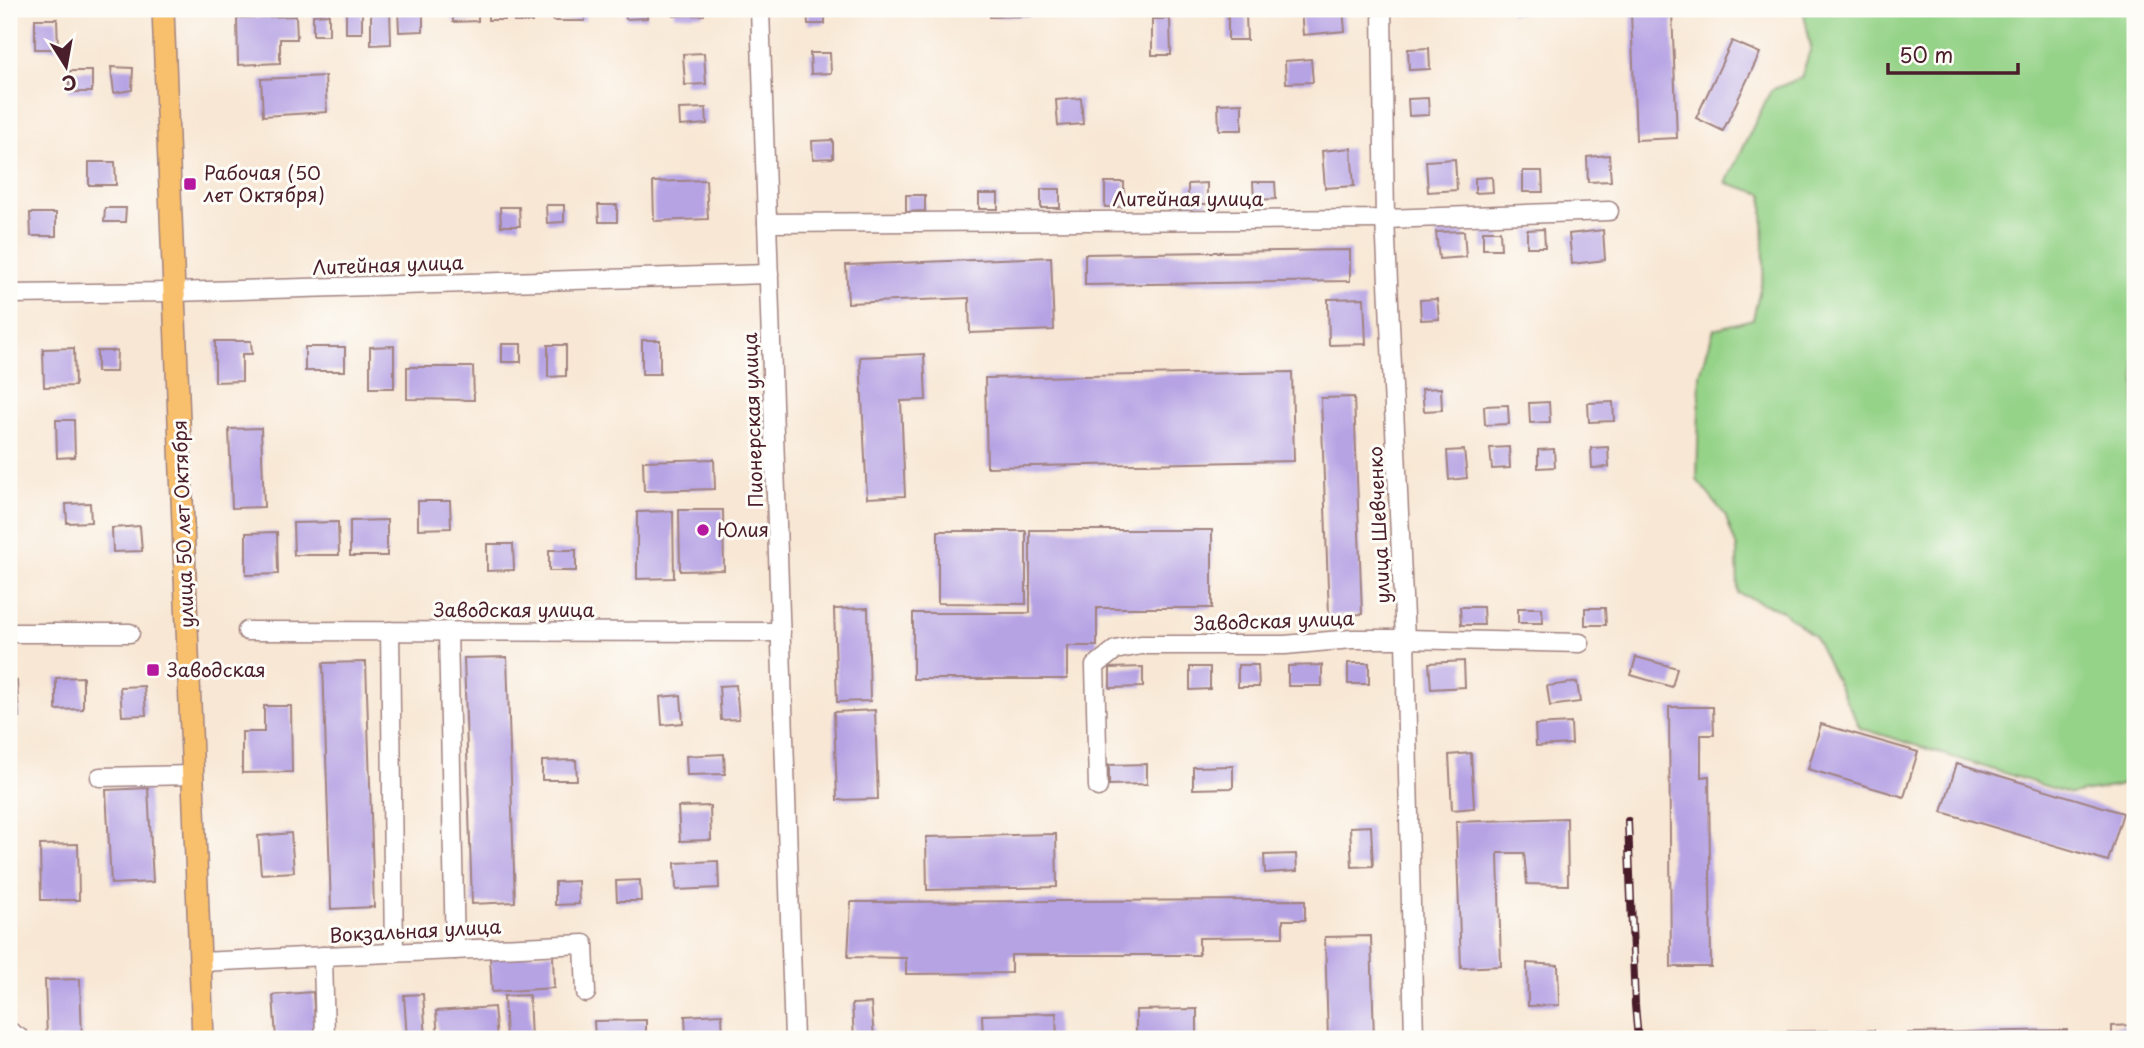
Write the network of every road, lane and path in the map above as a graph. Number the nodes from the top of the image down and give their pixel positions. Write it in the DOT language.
graph roads {
  1 [pos="163,9"];
  2 [pos="760,9"];
  3 [pos="1382,9"];
  4 [pos="1609,211"];
  5 [pos="1385,219"];
  6 [pos="767,223"];
  7 [pos="769,274"];
  8 [pos="174,292"];
  9 [pos="9,294"];
  10 [pos="247,631"];
  11 [pos="390,631"];
  12 [pos="448,631"];
  13 [pos="781,632"];
  14 [pos="9,633"];
  15 [pos="130,633"];
  16 [pos="1405,639"];
  17 [pos="1580,643"];
  18 [pos="192,775"];
  19 [pos="100,777"];
  20 [pos="1098,787"];
  21 [pos="455,950"];
  22 [pos="394,953"];
  23 [pos="323,956"];
  24 [pos="200,962"];
  25 [pos="586,993"];
  26 [pos="9,1031"];
  27 [pos="22,1039"];
  28 [pos="203,1039"];
  29 [pos="325,1039"];
  30 [pos="794,1039"];
  31 [pos="1415,1039"];
  1 -- 8 [label="main road, улица 50 лет Октября"];
  2 -- 6 [label="street, Пионерская улица"];
  3 -- 5 [label="street, улица Шевченко"];
  4 -- 5 [label="street, Литейная улица"];
  5 -- 6 [label="street, Литейная улица"];
  5 -- 16 [label="street, улица Шевченко"];
  6 -- 7 [label="street, Пионерская улица"];
  7 -- 8 [label="street, Литейная улица"];
  7 -- 13 [label="street, Пионерская улица"];
  8 -- 9 [label="street, Литейная улица"];
  8 -- 18 [label="main road, улица 50 лет Октября"];
  10 -- 11 [label="street, Заводская улица"];
  11 -- 12 [label="street, Заводская улица"];
  11 -- 22 [label="street"];
  12 -- 13 [label="street, Заводская улица"];
  12 -- 21 [label="street"];
  13 -- 30 [label="street, Пионерская улица"];
  14 -- 15 [label="street"];
  16 -- 17 [label="street, Заводская улица"];
  16 -- 20 [label="street, Заводская улица"];
  16 -- 31 [label="street, улица Шевченко"];
  18 -- 19 [label="street"];
  18 -- 24 [label="main road, улица 50 лет Октября"];
  21 -- 22 [label="street, Вокзальная улица"];
  21 -- 25 [label="street, Вокзальная улица"];
  22 -- 23 [label="street, Вокзальная улица"];
  23 -- 24 [label="street, Вокзальная улица"];
  23 -- 29 [label="street"];
  24 -- 28 [label="main road, улица 50 лет Октября"];
  26 -- 27 [label="street"];
}
